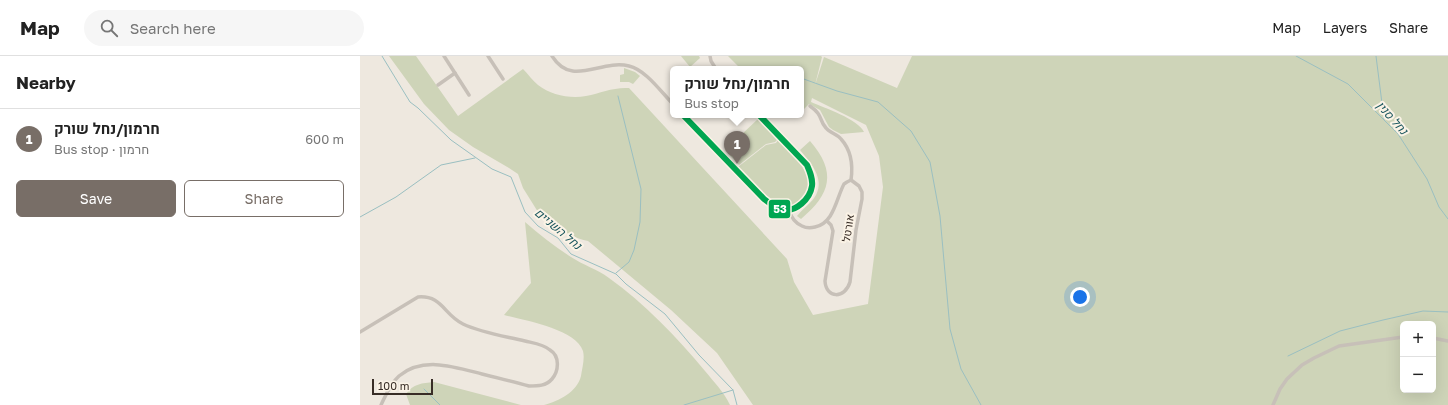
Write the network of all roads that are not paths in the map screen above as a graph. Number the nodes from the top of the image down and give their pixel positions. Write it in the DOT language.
graph roads {
  1 [pos="444,56"];
  2 [pos="488,56"];
  3 [pos="552,56"];
  4 [pos="710,56"];
  5 [pos="714,66"];
  6 [pos="455,73"];
  7 [pos="503,79"];
  8 [pos="438,85"];
  9 [pos="468,94"];
  10 [pos="670,101"];
  11 [pos="810,106"];
  12 [pos="687,118"];
  13 [pos="762,118"];
  14 [pos="852,180"];
  15 [pos="789,210"];
  16 [pos="827,220"];
  17 [pos="360,332"];
  18 [pos="1400,337"];
  19 [pos="1436,338"];
  20 [pos="1448,340"];
  21 [pos="382,405"];
  22 [pos="1273,405"];
  1 -- 6 [label="street"];
  2 -- 7 [label="street"];
  3 -- 10 [label="street"];
  4 -- 5 [label="street"];
  6 -- 8 [label="street"];
  6 -- 9 [label="street"];
  11 -- 14 [label="street"];
  12 -- 15 [label="street"];
  13 -- 15 [label="street"];
  14 -- 16 [label="street"];
  14 -- 16 [label="street, אורטל"];
  15 -- 16 [label="street"];
  17 -- 21 [label="street"];
  18 -- 22 [label="street"];
  19 -- 20 [label="street"];
}
